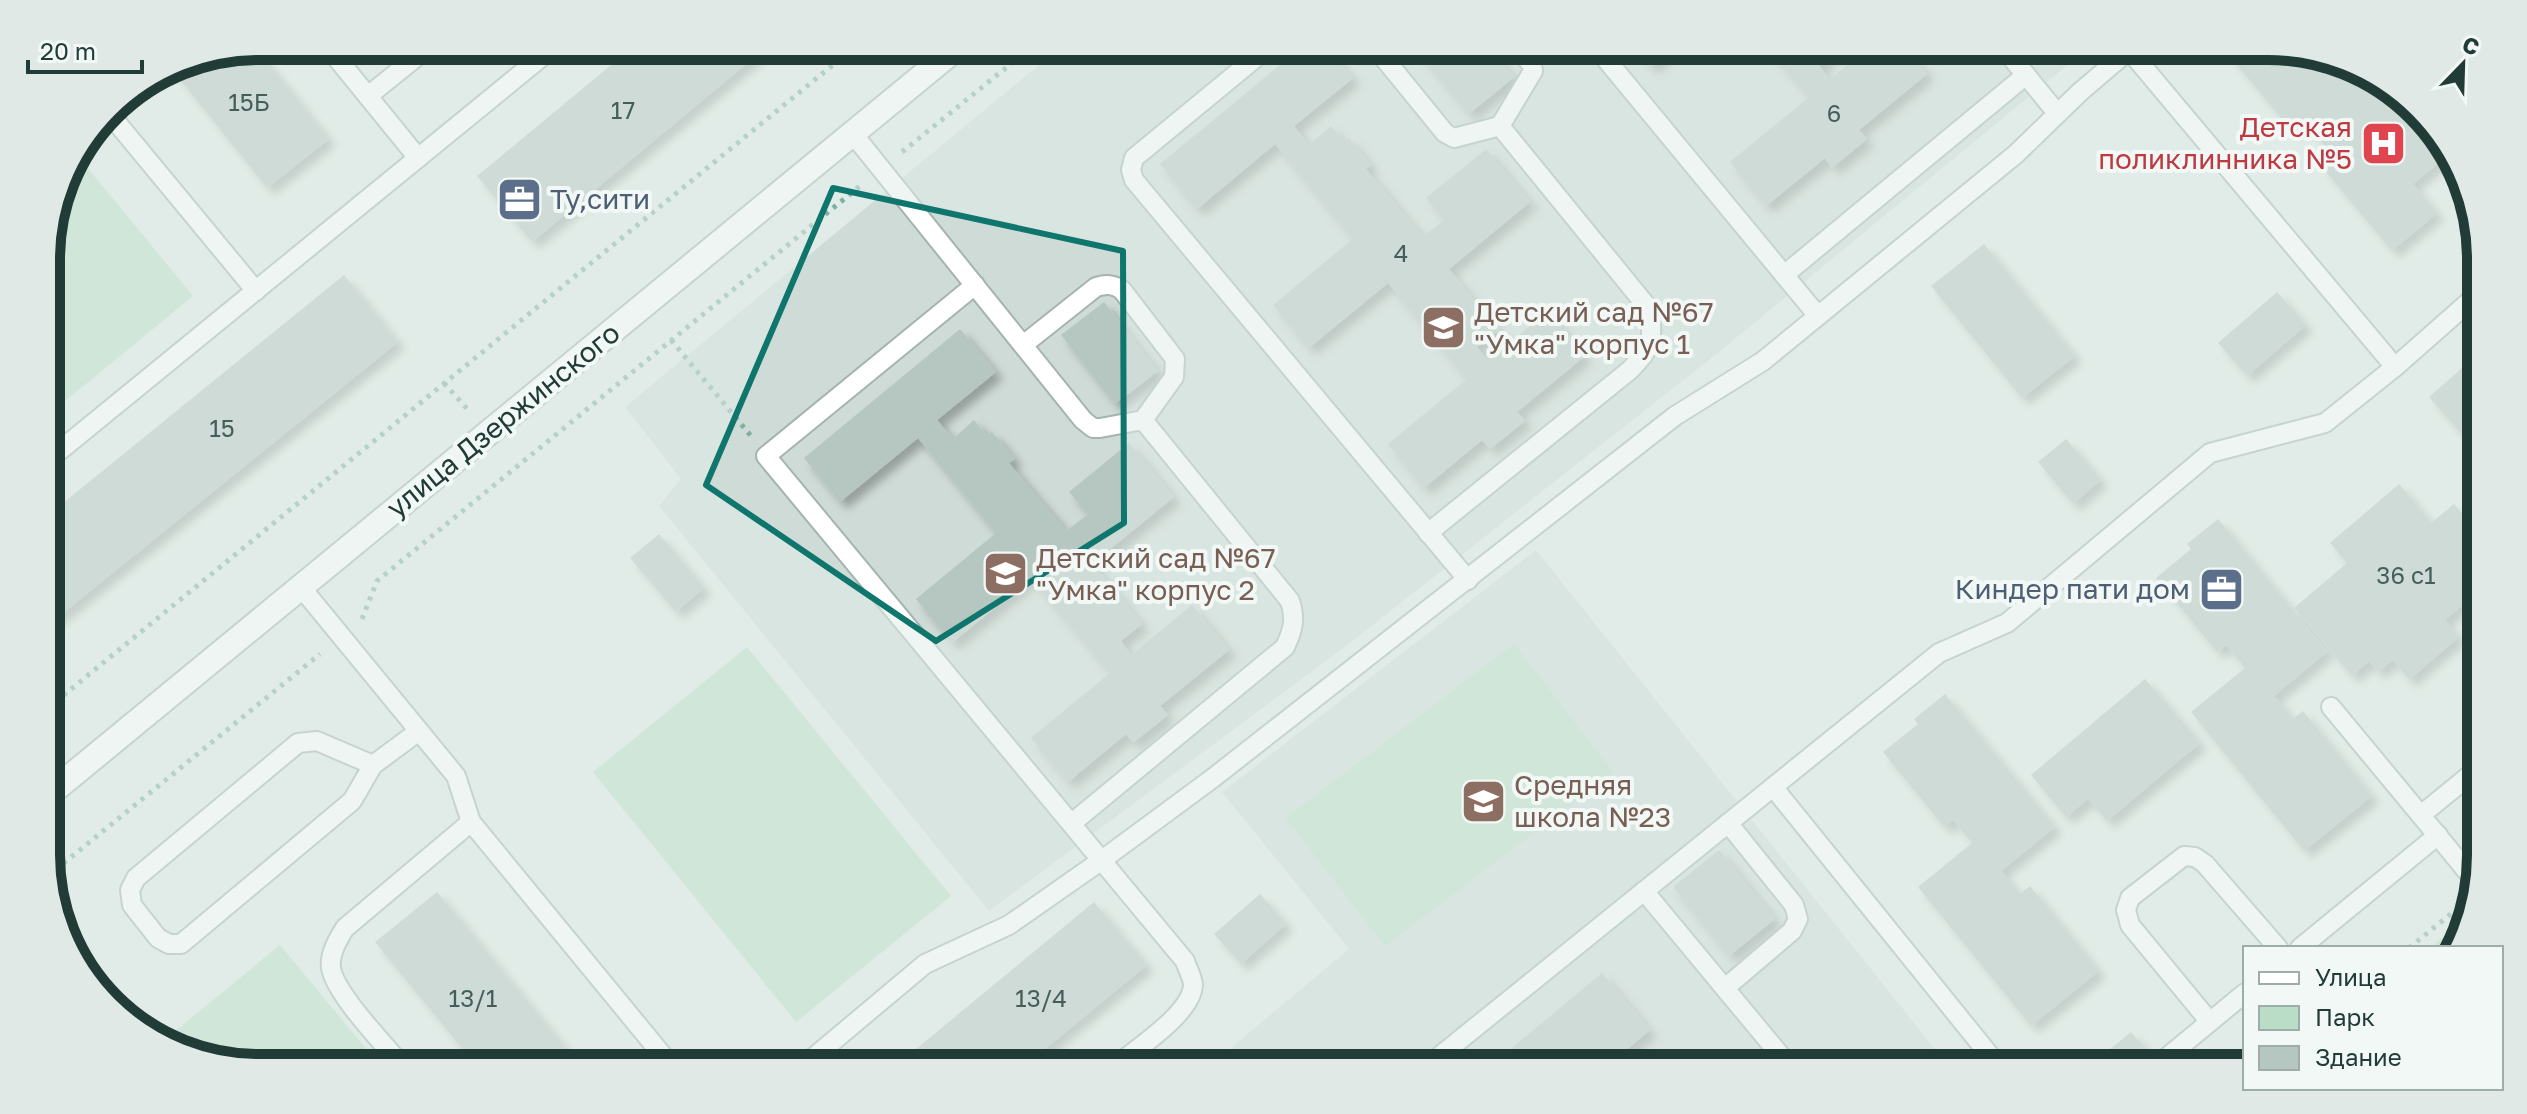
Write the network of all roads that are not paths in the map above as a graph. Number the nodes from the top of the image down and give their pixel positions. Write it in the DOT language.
graph roads {
  1 [pos="338,60"];
  2 [pos="413,60"];
  3 [pos="538,60"];
  4 [pos="942,60"];
  5 [pos="1253,60"];
  6 [pos="1387,60"];
  7 [pos="1528,60"];
  8 [pos="1607,60"];
  9 [pos="2014,60"];
  10 [pos="2118,60"];
  11 [pos="2142,60"];
  12 [pos="2026,75"];
  13 [pos="368,96"];
  14 [pos="2057,113"];
  15 [pos="115,121"];
  16 [pos="1500,126"];
  17 [pos="853,134"];
  18 [pos="418,158"];
  19 [pos="1784,275"];
  20 [pos="975,285"];
  21 [pos="256,291"];
  22 [pos="2467,304"];
  23 [pos="1818,316"];
  24 [pos="1023,345"];
  25 [pos="2395,367"];
  26 [pos="1143,420"];
  27 [pos="60,450"];
  28 [pos="1428,533"];
  29 [pos="1468,580"];
  30 [pos="300,586"];
  31 [pos="2331,707"];
  32 [pos="419,731"];
  33 [pos="373,765"];
  34 [pos="2467,777"];
  35 [pos="60,785"];
  36 [pos="1773,787"];
  37 [pos="2421,815"];
  38 [pos="471,822"];
  39 [pos="1072,823"];
  40 [pos="1728,823"];
  41 [pos="2438,835"];
  42 [pos="1102,860"];
  43 [pos="2466,871"];
  44 [pos="1644,891"];
  45 [pos="2276,946"];
  46 [pos="2302,946"];
  47 [pos="1725,988"];
  48 [pos="2243,995"];
  49 [pos="2210,1022"];
  50 [pos="393,1054"];
  51 [pos="662,1054"];
  52 [pos="818,1054"];
  53 [pos="1130,1054"];
  54 [pos="1442,1054"];
  55 [pos="1779,1054"];
  56 [pos="1989,1054"];
  57 [pos="2171,1054"];
  1 -- 13 [label="lane"];
  2 -- 13 [label="lane"];
  3 -- 18 [label="lane"];
  4 -- 17 [label="street, улица Дзержинского"];
  5 -- 28 [label="lane"];
  6 -- 16 [label="lane"];
  7 -- 16 [label="lane"];
  8 -- 19 [label="lane"];
  9 -- 12 [label="lane"];
  10 -- 14 [label="lane"];
  11 -- 25 [label="lane"];
  12 -- 14 [label="lane"];
  12 -- 19 [label="lane"];
  13 -- 18 [label="lane"];
  14 -- 23 [label="lane"];
  15 -- 21 [label="lane"];
  16 -- 28 [label="lane"];
  17 -- 20 [label="lane"];
  17 -- 30 [label="street, улица Дзержинского"];
  18 -- 21 [label="lane"];
  19 -- 23 [label="lane"];
  20 -- 24 [label="lane"];
  20 -- 39 [label="lane"];
  21 -- 27 [label="lane"];
  22 -- 25 [label="lane"];
  23 -- 29 [label="lane"];
  24 -- 26 [label="lane"];
  24 -- 26 [label="lane"];
  25 -- 36 [label="lane"];
  26 -- 39 [label="lane"];
  28 -- 29 [label="lane"];
  29 -- 42 [label="lane"];
  30 -- 32 [label="lane"];
  30 -- 35 [label="street, улица Дзержинского"];
  31 -- 37 [label="lane"];
  32 -- 33 [label="lane"];
  32 -- 38 [label="lane"];
  33 -- 33 [label="lane"];
  34 -- 37 [label="lane"];
  36 -- 40 [label="lane"];
  36 -- 56 [label="lane"];
  37 -- 41 [label="lane"];
  38 -- 50 [label="lane"];
  38 -- 51 [label="lane"];
  39 -- 42 [label="lane"];
  40 -- 44 [label="lane"];
  40 -- 47 [label="lane"];
  41 -- 43 [label="lane"];
  41 -- 46 [label="lane"];
  42 -- 52 [label="lane"];
  42 -- 53 [label="lane"];
  44 -- 47 [label="lane"];
  44 -- 54 [label="lane"];
  45 -- 49 [label="lane"];
  47 -- 55 [label="lane"];
  48 -- 49 [label="lane"];
  49 -- 57 [label="lane"];
}
